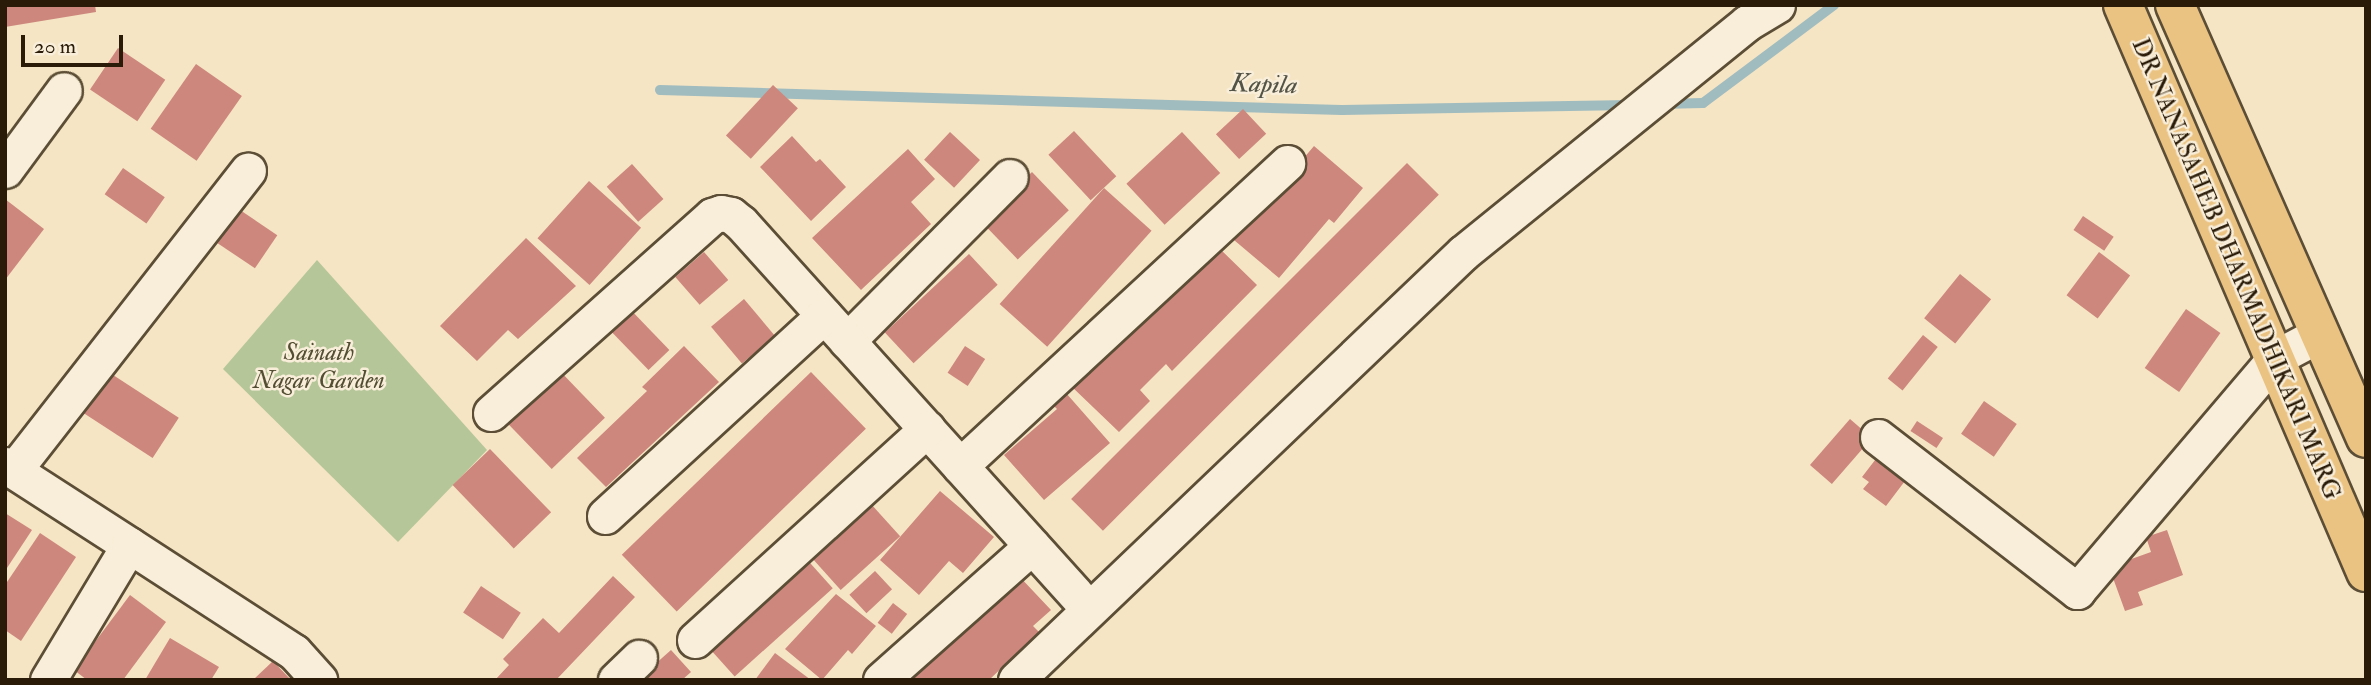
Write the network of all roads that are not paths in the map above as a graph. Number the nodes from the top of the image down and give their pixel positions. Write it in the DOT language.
graph roads {
  1 [pos="1777,5"];
  2 [pos="2123,5"];
  3 [pos="2175,5"];
  4 [pos="64,90"];
  5 [pos="1287,163"];
  6 [pos="5,170"];
  7 [pos="248,170"];
  8 [pos="1010,177"];
  9 [pos="824,315"];
  10 [pos="2320,334"];
  11 [pos="847,341"];
  12 [pos="2275,358"];
  13 [pos="491,413"];
  14 [pos="927,429"];
  15 [pos="1878,437"];
  16 [pos="2366,438"];
  17 [pos="960,466"];
  18 [pos="9,468"];
  19 [pos="605,516"];
  20 [pos="129,545"];
  21 [pos="1032,546"];
  22 [pos="2366,572"];
  23 [pos="1089,609"];
  24 [pos="695,640"];
  25 [pos="48,680"];
  26 [pos="319,680"];
  27 [pos="881,680"];
  28 [pos="1016,680"];
  1 -- 23 [label="street"];
  2 -- 12 [label="main road, DR NANASAHEB DHARMADHIKARI MARG"];
  3 -- 10 [label="main road, DR NANASAHEB DHARMADHIKARI MARG"];
  4 -- 6 [label="street"];
  5 -- 17 [label="street"];
  7 -- 18 [label="street"];
  8 -- 11 [label="street"];
  9 -- 11 [label="street"];
  9 -- 13 [label="street"];
  9 -- 19 [label="street"];
  10 -- 12 [label="street"];
  10 -- 16 [label="main road, DR NANASAHEB DHARMADHIKARI MARG"];
  11 -- 14 [label="street"];
  12 -- 15 [label="street"];
  12 -- 22 [label="main road, DR NANASAHEB DHARMADHIKARI MARG"];
  14 -- 17 [label="street"];
  14 -- 24 [label="street"];
  17 -- 21 [label="street"];
  18 -- 20 [label="street"];
  20 -- 25 [label="street"];
  20 -- 26 [label="street"];
  21 -- 23 [label="street"];
  21 -- 27 [label="street"];
  23 -- 28 [label="street"];
}
